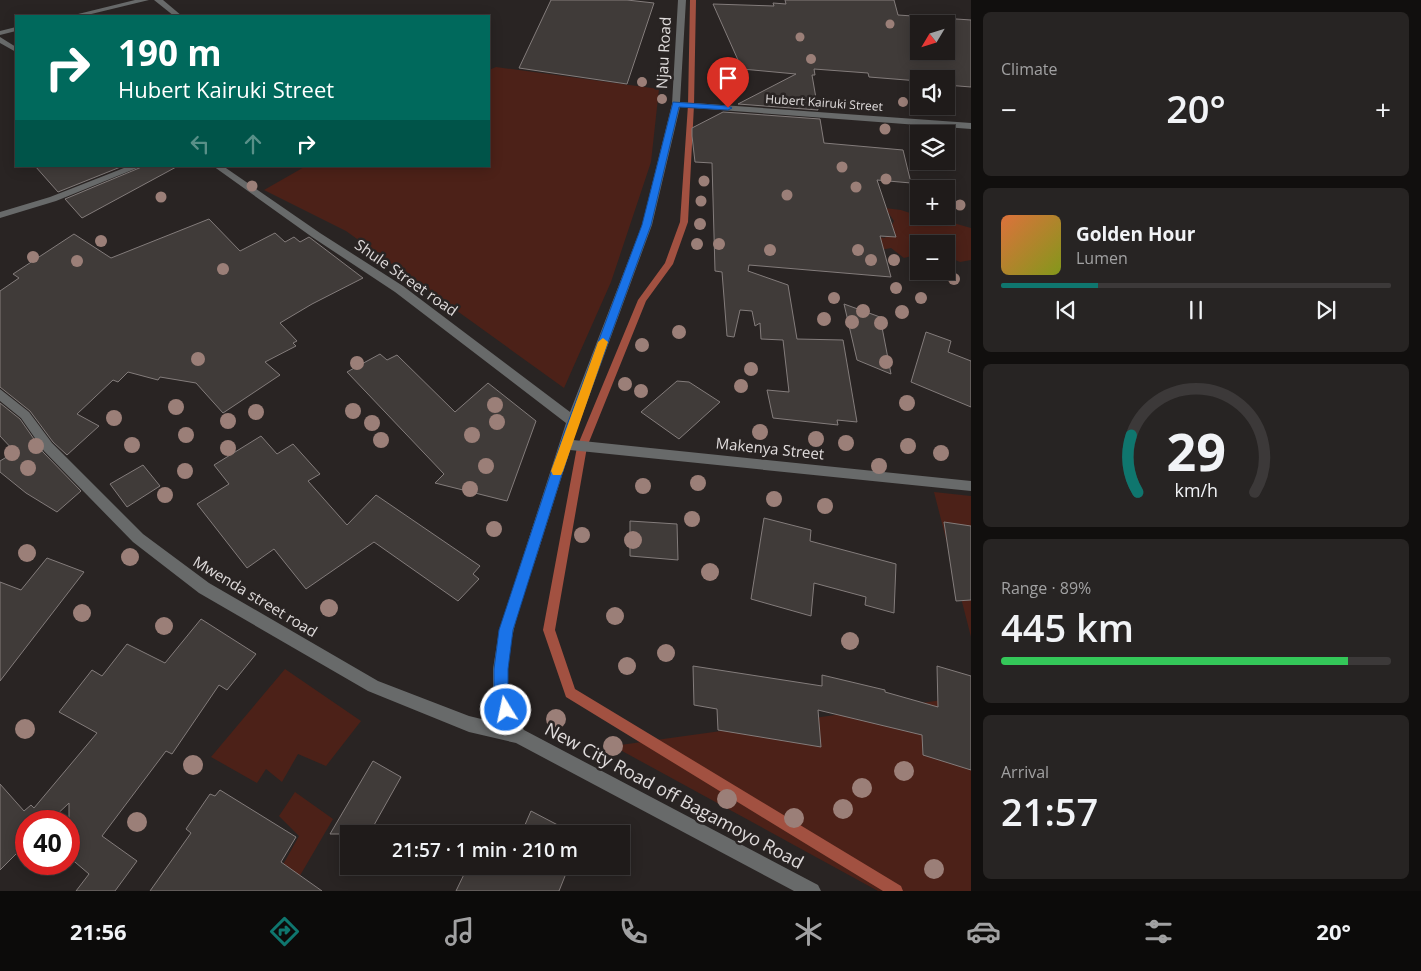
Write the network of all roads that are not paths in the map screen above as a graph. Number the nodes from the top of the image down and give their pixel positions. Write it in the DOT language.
graph roads {
  1 [pos="145,0"];
  2 [pos="158,0"];
  3 [pos="682,0"];
  4 [pos="78,15"];
  5 [pos="177,15"];
  6 [pos="15,29"];
  7 [pos="0,33"];
  8 [pos="0,39"];
  9 [pos="15,49"];
  10 [pos="676,104"];
  11 [pos="971,126"];
  12 [pos="135,167"];
  13 [pos="218,167"];
  14 [pos="0,215"];
  15 [pos="0,394"];
  16 [pos="573,421"];
  17 [pos="565,444"];
  18 [pos="971,486"];
  19 [pos="518,736"];
  20 [pos="812,891"];
  1 -- 4 [label="street"];
  2 -- 5 [label="street"];
  3 -- 10 [label="street, Njau Road"];
  6 -- 7 [label="street"];
  8 -- 9 [label="street"];
  10 -- 11 [label="street, Hubert Kairuki Street"];
  10 -- 16 [label="street, Njau Road"];
  12 -- 14 [label="street"];
  13 -- 16 [label="street, Shule Street road"];
  15 -- 19 [label="street, Mwenda street road"];
  16 -- 17 [label="street, Njau Road"];
  17 -- 18 [label="street, Makenya Street"];
  17 -- 19 [label="street, Njau Road"];
  19 -- 20 [label="street, New City Road off Bagamoyo Road"];
}
